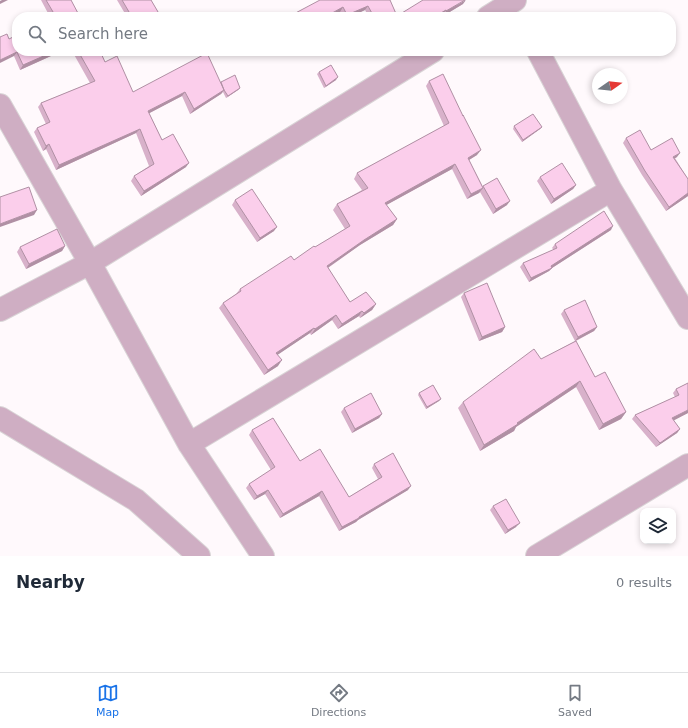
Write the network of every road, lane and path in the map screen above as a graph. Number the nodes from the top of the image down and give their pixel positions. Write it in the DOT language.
graph roads {
  1 [pos="514,5"];
  2 [pos="499,12"];
  3 [pos="425,56"];
  4 [pos="541,56"];
  5 [pos="0,105"];
  6 [pos="611,190"];
  7 [pos="90,264"];
  8 [pos="0,310"];
  9 [pos="688,318"];
  10 [pos="0,418"];
  11 [pos="189,444"];
  12 [pos="688,465"];
  13 [pos="549,553"];
  14 [pos="199,556"];
  15 [pos="263,556"];
  1 -- 2 [label="street"];
  3 -- 7 [label="street"];
  4 -- 6 [label="street"];
  5 -- 7 [label="street"];
  6 -- 9 [label="street"];
  6 -- 11 [label="street"];
  7 -- 8 [label="street"];
  7 -- 11 [label="street"];
  10 -- 14 [label="street"];
  11 -- 15 [label="street"];
  12 -- 13 [label="street"];
}
